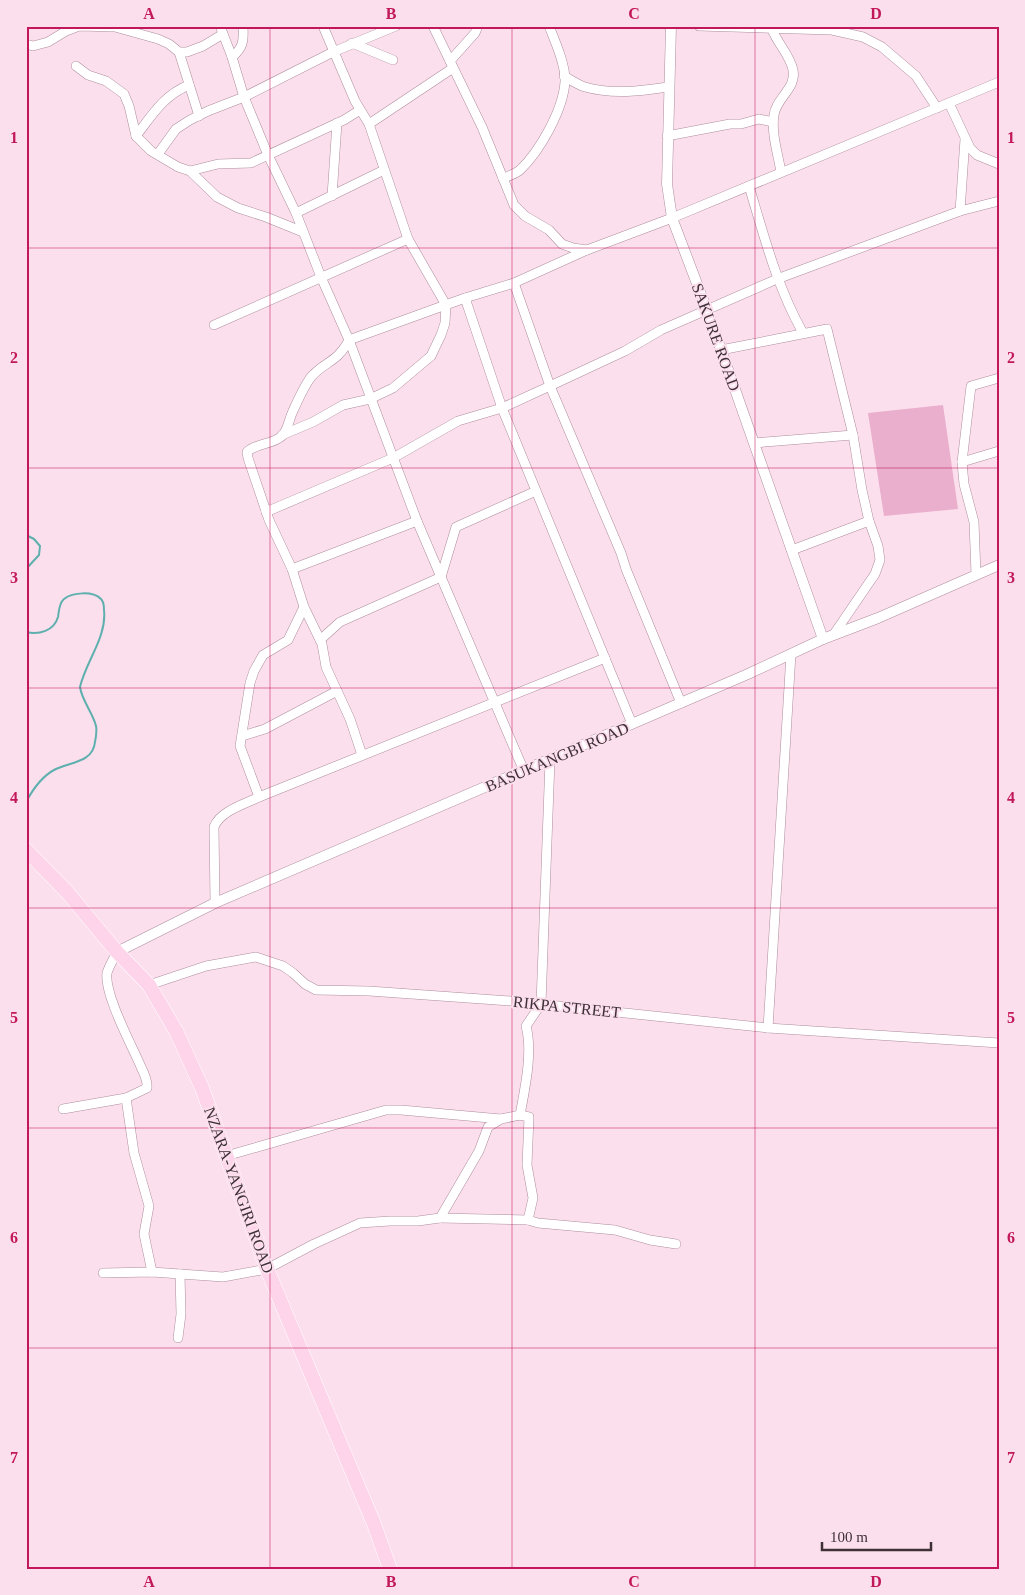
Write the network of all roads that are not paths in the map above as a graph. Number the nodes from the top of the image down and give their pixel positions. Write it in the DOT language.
graph roads {
  1 [pos="243,26"];
  2 [pos="322,26"];
  3 [pos="396,26"];
  4 [pos="478,26"];
  5 [pos="549,26"];
  6 [pos="671,26"];
  7 [pos="699,26"];
  8 [pos="435,28"];
  9 [pos="772,28"];
  10 [pos="221,30"];
  11 [pos="352,43"];
  12 [pos="26,44"];
  13 [pos="179,52"];
  14 [pos="333,52"];
  15 [pos="232,57"];
  16 [pos="393,60"];
  17 [pos="452,65"];
  18 [pos="76,66"];
  19 [pos="564,76"];
  20 [pos="999,82"];
  21 [pos="189,85"];
  22 [pos="668,87"];
  23 [pos="244,97"];
  24 [pos="949,103"];
  25 [pos="937,108"];
  26 [pos="360,110"];
  27 [pos="199,116"];
  28 [pos="773,122"];
  29 [pos="337,123"];
  30 [pos="369,124"];
  31 [pos="136,136"];
  32 [pos="667,136"];
  33 [pos="966,137"];
  34 [pos="158,154"];
  35 [pos="268,155"];
  36 [pos="999,164"];
  37 [pos="384,170"];
  38 [pos="190,171"];
  39 [pos="781,172"];
  40 [pos="503,179"];
  41 [pos="749,186"];
  42 [pos="332,196"];
  43 [pos="999,201"];
  44 [pos="960,211"];
  45 [pos="296,213"];
  46 [pos="672,218"];
  47 [pos="303,232"];
  48 [pos="408,238"];
  49 [pos="587,250"];
  50 [pos="321,277"];
  51 [pos="777,279"];
  52 [pos="514,283"];
  53 [pos="465,298"];
  54 [pos="446,305"];
  55 [pos="707,310"];
  56 [pos="214,325"];
  57 [pos="803,333"];
  58 [pos="349,340"];
  59 [pos="721,350"];
  60 [pos="999,378"];
  61 [pos="550,386"];
  62 [pos="370,399"];
  63 [pos="502,408"];
  64 [pos="282,435"];
  65 [pos="853,435"];
  66 [pos="754,443"];
  67 [pos="999,451"];
  68 [pos="393,458"];
  69 [pos="962,462"];
  70 [pos="536,491"];
  71 [pos="266,512"];
  72 [pos="416,521"];
  73 [pos="869,521"];
  74 [pos="792,550"];
  75 [pos="999,565"];
  76 [pos="292,569"];
  77 [pos="976,574"];
  78 [pos="440,577"];
  79 [pos="304,607"];
  80 [pos="834,634"];
  81 [pos="823,639"];
  82 [pos="320,640"];
  83 [pos="791,654"];
  84 [pos="605,658"];
  85 [pos="337,691"];
  86 [pos="493,701"];
  87 [pos="681,703"];
  88 [pos="632,724"];
  89 [pos="242,736"];
  90 [pos="362,755"];
  91 [pos="550,760"];
  92 [pos="524,771"];
  93 [pos="259,797"];
  94 [pos="26,850"];
  95 [pos="214,903"];
  96 [pos="117,952"];
  97 [pos="149,985"];
  98 [pos="541,1004"];
  99 [pos="768,1028"];
  100 [pos="999,1043"];
  101 [pos="126,1098"];
  102 [pos="63,1108"];
  103 [pos="520,1115"];
  104 [pos="502,1119"];
  105 [pos="226,1156"];
  106 [pos="440,1218"];
  107 [pos="528,1220"];
  108 [pos="676,1244"];
  109 [pos="267,1269"];
  110 [pos="103,1272"];
  111 [pos="152,1272"];
  112 [pos="180,1274"];
  113 [pos="178,1338"];
  114 [pos="390,1569"];
  1 -- 15 [label="street"];
  2 -- 14 [label="street"];
  3 -- 11 [label="street"];
  4 -- 17 [label="street"];
  5 -- 19 [label="street"];
  6 -- 22 [label="street, SAKURE ROAD"];
  7 -- 9 [label="street"];
  8 -- 17 [label="street"];
  9 -- 25 [label="street"];
  9 -- 28 [label="street"];
  10 -- 13 [label="street"];
  10 -- 15 [label="street"];
  11 -- 14 [label="street"];
  11 -- 16 [label="street"];
  12 -- 13 [label="street"];
  13 -- 21 [label="street"];
  14 -- 23 [label="street"];
  14 -- 26 [label="street"];
  15 -- 23 [label="street"];
  17 -- 30 [label="street"];
  17 -- 40 [label="street"];
  18 -- 31 [label="street"];
  19 -- 22 [label="street"];
  19 -- 40 [label="street"];
  20 -- 24 [label="street"];
  21 -- 27 [label="street"];
  21 -- 31 [label="street"];
  22 -- 32 [label="street, SAKURE ROAD"];
  23 -- 27 [label="street"];
  23 -- 35 [label="street"];
  24 -- 25 [label="street"];
  24 -- 33 [label="street"];
  25 -- 39 [label="street"];
  26 -- 29 [label="street"];
  26 -- 30 [label="street"];
  27 -- 34 [label="street"];
  28 -- 32 [label="street"];
  28 -- 39 [label="street"];
  29 -- 35 [label="street"];
  29 -- 42 [label="street"];
  30 -- 37 [label="street"];
  31 -- 34 [label="street"];
  32 -- 46 [label="street, SAKURE ROAD"];
  33 -- 36 [label="street"];
  33 -- 44 [label="street"];
  34 -- 38 [label="street"];
  35 -- 38 [label="street"];
  35 -- 45 [label="street"];
  37 -- 42 [label="street"];
  37 -- 48 [label="street"];
  38 -- 47 [label="street"];
  39 -- 41 [label="street"];
  40 -- 49 [label="street"];
  41 -- 46 [label="street"];
  41 -- 51 [label="street"];
  42 -- 45 [label="street"];
  43 -- 44 [label="street"];
  44 -- 51 [label="street"];
  45 -- 47 [label="street"];
  46 -- 49 [label="street"];
  46 -- 55 [label="street, SAKURE ROAD"];
  47 -- 50 [label="street"];
  48 -- 50 [label="street"];
  48 -- 54 [label="street"];
  49 -- 52 [label="street"];
  50 -- 56 [label="street"];
  50 -- 58 [label="street"];
  51 -- 55 [label="street"];
  51 -- 57 [label="street"];
  52 -- 53 [label="street"];
  52 -- 61 [label="street"];
  53 -- 54 [label="street"];
  53 -- 63 [label="street"];
  54 -- 58 [label="street"];
  54 -- 62 [label="street"];
  55 -- 59 [label="street, SAKURE ROAD"];
  55 -- 61 [label="street"];
  57 -- 59 [label="street"];
  57 -- 65 [label="street"];
  58 -- 62 [label="street"];
  58 -- 64 [label="street"];
  59 -- 66 [label="street, SAKURE ROAD"];
  60 -- 69 [label="street"];
  61 -- 63 [label="street"];
  61 -- 87 [label="street"];
  62 -- 64 [label="street"];
  62 -- 68 [label="street"];
  63 -- 68 [label="street"];
  63 -- 70 [label="street"];
  64 -- 71 [label="street"];
  65 -- 66 [label="street"];
  65 -- 73 [label="street"];
  66 -- 74 [label="street, SAKURE ROAD"];
  67 -- 69 [label="street"];
  68 -- 71 [label="street"];
  68 -- 72 [label="street"];
  69 -- 77 [label="street"];
  70 -- 78 [label="street"];
  70 -- 84 [label="street"];
  71 -- 76 [label="street"];
  72 -- 76 [label="street"];
  72 -- 78 [label="street"];
  73 -- 74 [label="street"];
  73 -- 80 [label="street"];
  74 -- 81 [label="street, SAKURE ROAD"];
  75 -- 77 [label="street, BASUKANGBI ROAD"];
  76 -- 79 [label="street"];
  77 -- 80 [label="street, BASUKANGBI ROAD"];
  78 -- 82 [label="street"];
  78 -- 86 [label="street"];
  79 -- 82 [label="street"];
  79 -- 89 [label="street"];
  80 -- 81 [label="street, BASUKANGBI ROAD"];
  81 -- 83 [label="street, BASUKANGBI ROAD"];
  82 -- 85 [label="street"];
  83 -- 87 [label="street, BASUKANGBI ROAD"];
  83 -- 99 [label="street"];
  84 -- 86 [label="street"];
  84 -- 88 [label="street"];
  85 -- 89 [label="street"];
  85 -- 90 [label="street"];
  86 -- 90 [label="street"];
  86 -- 92 [label="street"];
  87 -- 88 [label="street, BASUKANGBI ROAD"];
  88 -- 91 [label="street, BASUKANGBI ROAD"];
  89 -- 93 [label="street"];
  90 -- 93 [label="street"];
  91 -- 92 [label="street, BASUKANGBI ROAD"];
  91 -- 98 [label="street"];
  92 -- 95 [label="street, BASUKANGBI ROAD"];
  93 -- 95 [label="street"];
  94 -- 96 [label="main road, NZARA-YANGIRI ROAD"];
  95 -- 96 [label="street, BASUKANGBI ROAD"];
  96 -- 97 [label="main road, NZARA-YANGIRI ROAD"];
  96 -- 101 [label="street"];
  97 -- 98 [label="street, RIKPA STREET"];
  97 -- 105 [label="main road, NZARA-YANGIRI ROAD"];
  98 -- 99 [label="street, RIKPA STREET"];
  98 -- 103 [label="street"];
  99 -- 100 [label="street, RIKPA STREET"];
  101 -- 102 [label="street"];
  101 -- 111 [label="street"];
  103 -- 104 [label="street"];
  103 -- 107 [label="street"];
  104 -- 105 [label="street"];
  104 -- 106 [label="street"];
  105 -- 109 [label="main road, NZARA-YANGIRI ROAD"];
  106 -- 107 [label="street"];
  106 -- 109 [label="street"];
  107 -- 108 [label="street"];
  109 -- 112 [label="street"];
  109 -- 114 [label="main road, NZARA-YANGIRI ROAD"];
  110 -- 111 [label="street"];
  111 -- 112 [label="street"];
  112 -- 113 [label="street"];
}
